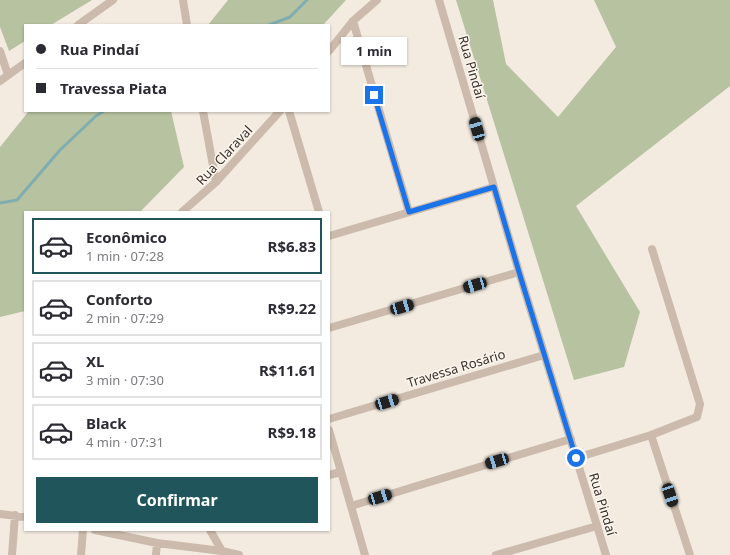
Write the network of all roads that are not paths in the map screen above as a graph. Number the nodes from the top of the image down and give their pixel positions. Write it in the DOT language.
graph roads {
  1 [pos="112,0"];
  2 [pos="183,0"];
  3 [pos="377,0"];
  4 [pos="439,0"];
  5 [pos="353,21"];
  6 [pos="79,24"];
  7 [pos="187,24"];
  8 [pos="330,50"];
  9 [pos="0,51"];
  10 [pos="24,64"];
  11 [pos="8,75"];
  12 [pos="0,81"];
  13 [pos="203,112"];
  14 [pos="279,112"];
  15 [pos="289,112"];
  16 [pos="216,182"];
  17 [pos="494,187"];
  18 [pos="183,211"];
  19 [pos="319,211"];
  20 [pos="409,212"];
  21 [pos="330,236"];
  22 [pos="652,249"];
  23 [pos="519,272"];
  24 [pos="330,328"];
  25 [pos="544,355"];
  26 [pos="330,419"];
  27 [pos="330,434"];
  28 [pos="651,435"];
  29 [pos="571,439"];
  30 [pos="576,458"];
  31 [pos="341,472"];
  32 [pos="330,475"];
  33 [pos="351,506"];
  34 [pos="0,514"];
  35 [pos="16,515"];
  36 [pos="24,517"];
  37 [pos="597,526"];
  38 [pos="83,531"];
  39 [pos="100,531"];
  40 [pos="211,531"];
  41 [pos="157,542"];
  42 [pos="226,553"];
  43 [pos="12,555"];
  44 [pos="81,555"];
  45 [pos="156,555"];
  46 [pos="239,555"];
  47 [pos="365,555"];
  48 [pos="496,555"];
  49 [pos="606,555"];
  50 [pos="690,555"];
  1 -- 6 [label="street"];
  2 -- 7 [label="street"];
  3 -- 5 [label="street"];
  4 -- 17 [label="street, Rua Pindaí"];
  5 -- 8 [label="street"];
  5 -- 20 [label="street"];
  9 -- 11 [label="street"];
  10 -- 11 [label="street"];
  11 -- 12 [label="street"];
  13 -- 16 [label="street"];
  14 -- 16 [label="street, Rua Claraval"];
  15 -- 19 [label="street"];
  16 -- 18 [label="street, Rua Claraval"];
  17 -- 20 [label="street"];
  17 -- 23 [label="street, Rua Pindaí"];
  20 -- 21 [label="street"];
  22 -- 28 [label="street"];
  23 -- 24 [label="street"];
  23 -- 25 [label="street, Rua Pindaí"];
  25 -- 26 [label="street, Travessa Rosário"];
  25 -- 29 [label="street, Rua Pindaí"];
  27 -- 31 [label="street"];
  28 -- 30 [label="street"];
  28 -- 50 [label="street"];
  29 -- 30 [label="street, Rua Pindaí"];
  29 -- 33 [label="street"];
  30 -- 37 [label="street, Rua Pindaí"];
  31 -- 32 [label="street"];
  31 -- 33 [label="street"];
  33 -- 47 [label="street"];
  34 -- 35 [label="street"];
  35 -- 36 [label="street"];
  35 -- 43 [label="street"];
  37 -- 48 [label="street"];
  37 -- 49 [label="street, Rua Pindaí"];
  38 -- 44 [label="street"];
  39 -- 41 [label="street"];
  40 -- 42 [label="street"];
  41 -- 42 [label="street"];
  41 -- 45 [label="street"];
  42 -- 46 [label="street"];
}
